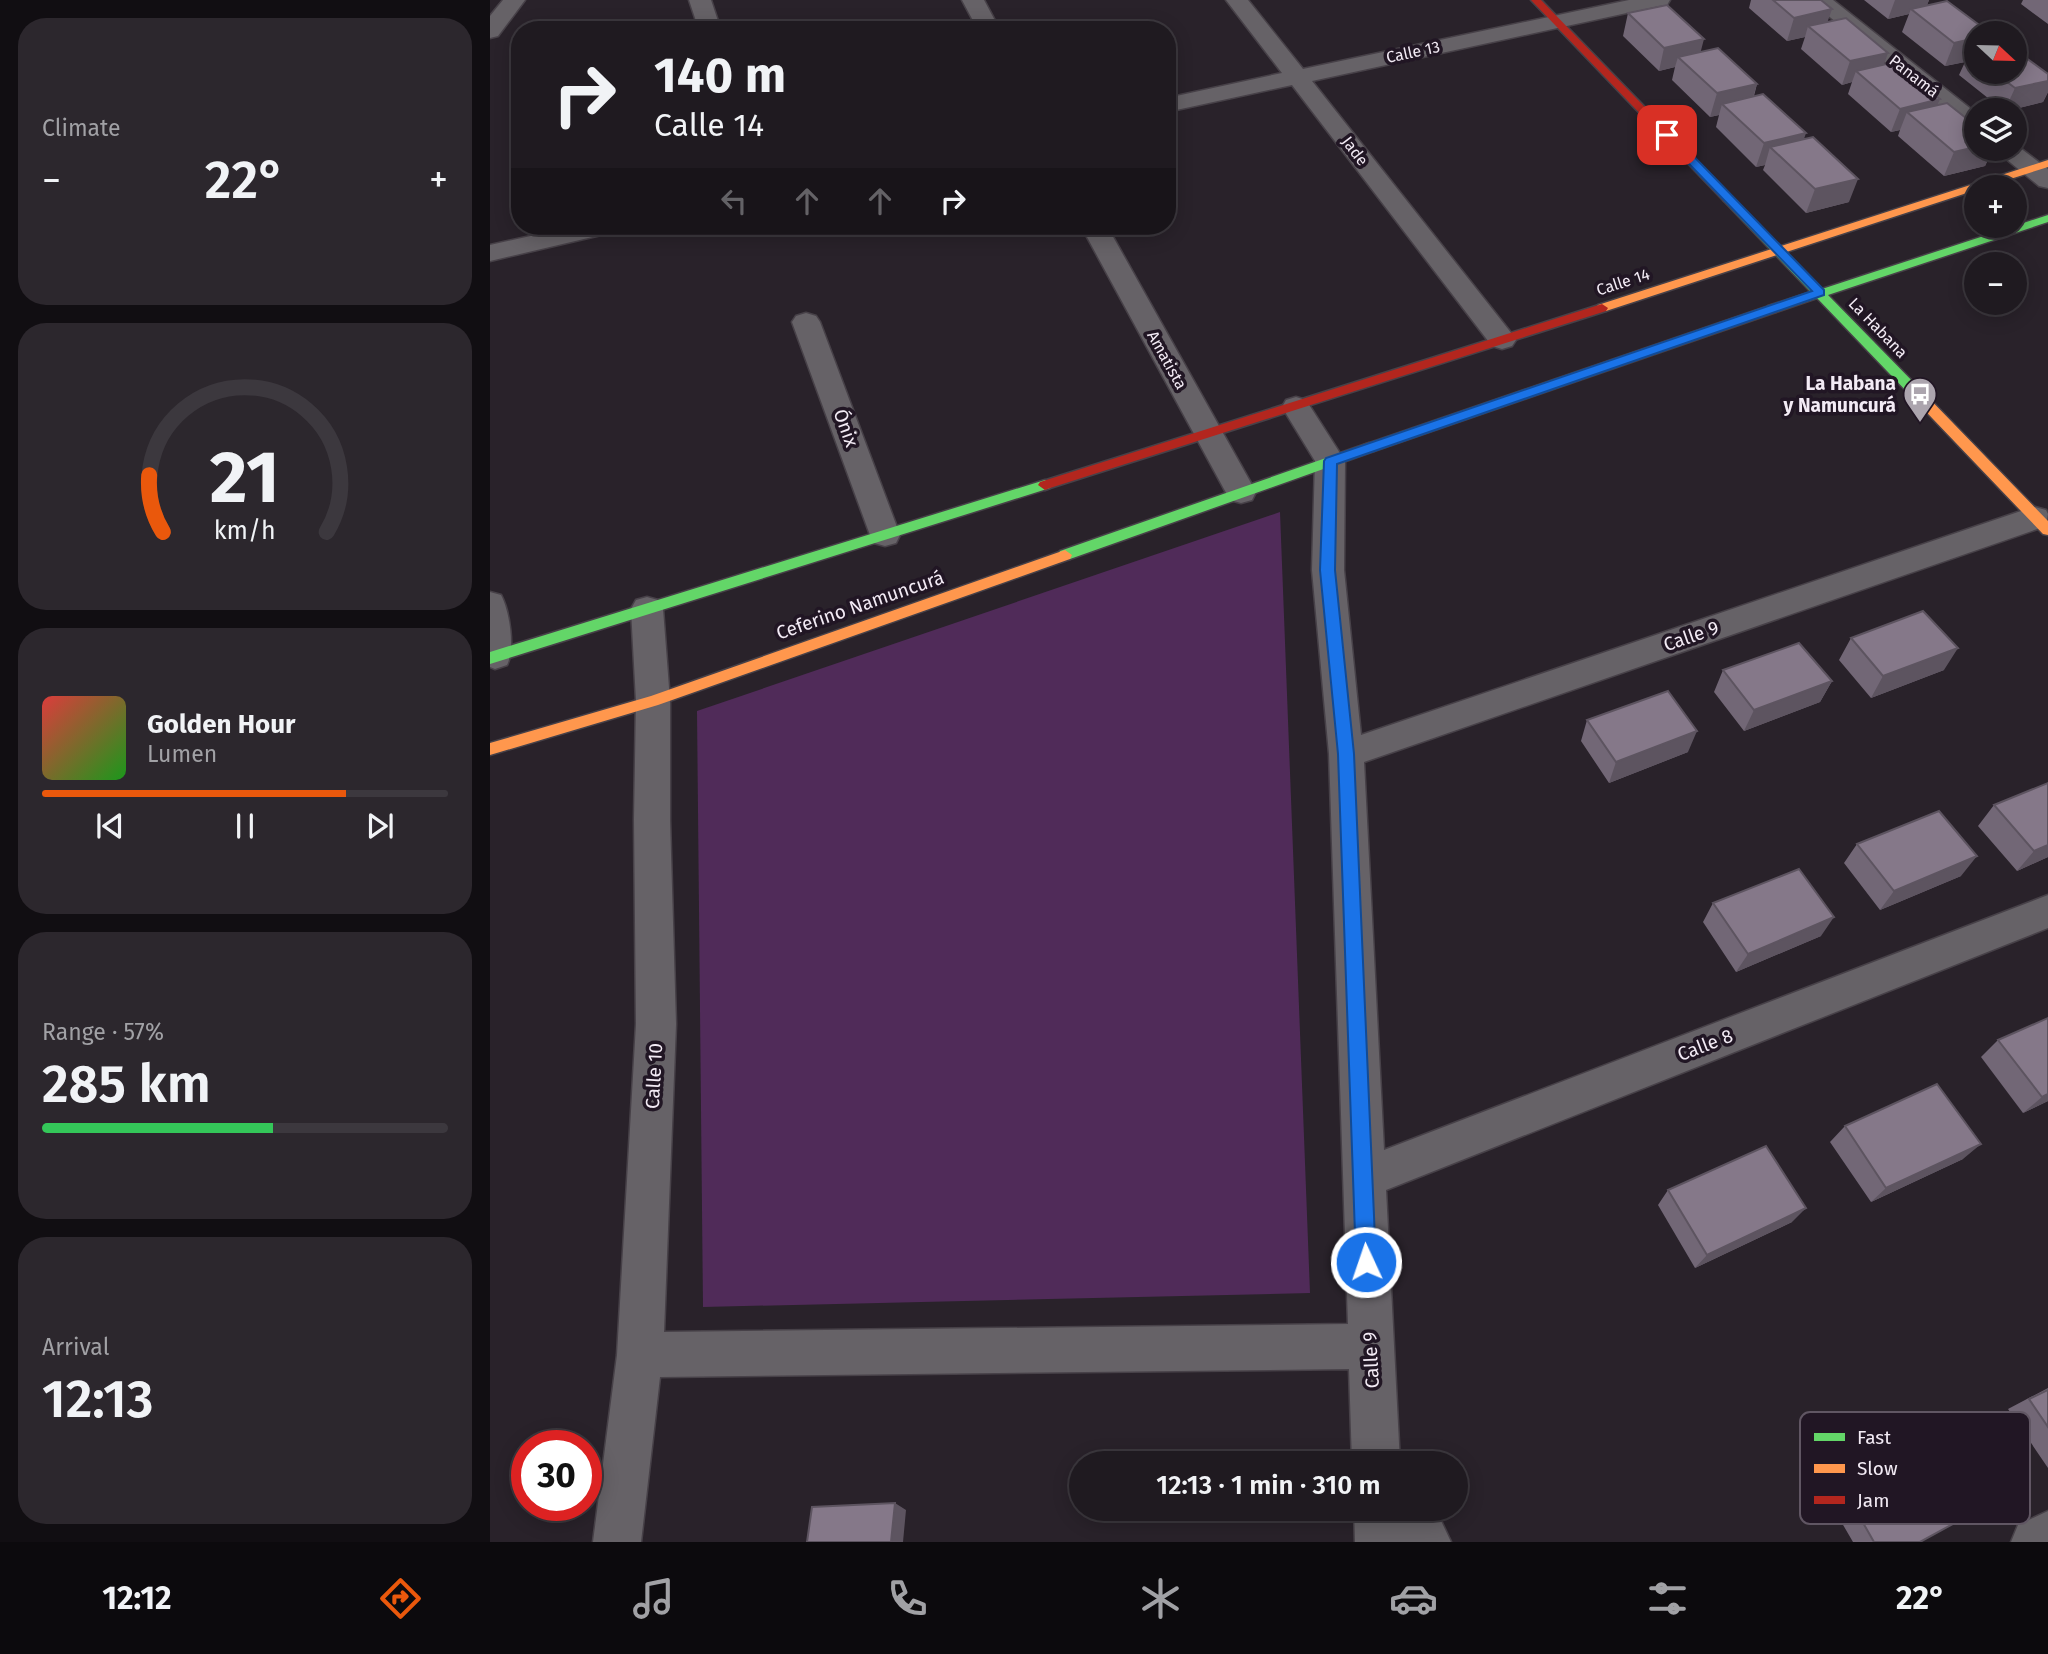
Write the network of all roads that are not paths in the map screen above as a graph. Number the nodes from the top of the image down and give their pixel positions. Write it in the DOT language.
graph roads {
  1 [pos="514,0"];
  2 [pos="699,0"];
  3 [pos="973,0"];
  4 [pos="1237,0"];
  5 [pos="1536,0"];
  6 [pos="1659,0"];
  7 [pos="1819,0"];
  8 [pos="707,21"];
  9 [pos="984,21"];
  10 [pos="1558,21"];
  11 [pos="490,31"];
  12 [pos="1299,77"];
  13 [pos="1176,103"];
  14 [pos="1964,115"];
  15 [pos="2026,161"];
  16 [pos="2042,171"];
  17 [pos="2048,218"];
  18 [pos="569,235"];
  19 [pos="1099,235"];
  20 [pos="1776,249"];
  21 [pos="490,253"];
  22 [pos="1820,293"];
  23 [pos="806,321"];
  24 [pos="1502,341"];
  25 [pos="1296,407"];
  26 [pos="1208,434"];
  27 [pos="1330,461"];
  28 [pos="1241,492"];
  29 [pos="2042,524"];
  30 [pos="885,535"];
  31 [pos="490,604"];
  32 [pos="647,609"];
  33 [pos="493,657"];
  34 [pos="653,701"];
  35 [pos="490,748"];
  36 [pos="1346,754"];
  37 [pos="2048,911"];
  38 [pos="1362,1179"];
  39 [pos="1370,1346"];
  40 [pos="639,1355"];
  41 [pos="1379,1451"];
  42 [pos="1378,1521"];
  43 [pos="1416,1521"];
  44 [pos="2048,1535"];
  45 [pos="617,1542"];
  46 [pos="1379,1542"];
  47 [pos="1427,1542"];
  48 [pos="2035,1542"];
  1 -- 11 [label="street"];
  2 -- 8 [label="street"];
  3 -- 9 [label="street"];
  4 -- 12 [label="street, Jade"];
  5 -- 10 [label="street, La Habana"];
  6 -- 10 [label="street, Calle 13"];
  7 -- 14 [label="street, Panamá"];
  10 -- 12 [label="street, Calle 13"];
  10 -- 20 [label="street, La Habana"];
  12 -- 13 [label="street, Calle 13"];
  12 -- 24 [label="street, Jade"];
  15 -- 16 [label="street"];
  16 -- 20 [label="street, Calle 14"];
  17 -- 22 [label="street"];
  18 -- 21 [label="street"];
  19 -- 26 [label="street, Amatista"];
  20 -- 22 [label="street, La Habana"];
  20 -- 24 [label="street, Calle 14"];
  22 -- 27 [label="street"];
  22 -- 29 [label="street, La Habana"];
  23 -- 30 [label="street, Ónix"];
  24 -- 25 [label="street, Calle 14"];
  25 -- 26 [label="street, Calle 14"];
  25 -- 27 [label="street"];
  26 -- 28 [label="street, Amatista"];
  26 -- 30 [label="street"];
  27 -- 28 [label="street"];
  27 -- 36 [label="street, Calle 9"];
  28 -- 34 [label="street, Ceferino Namuncurá"];
  29 -- 36 [label="street, Calle 9"];
  30 -- 32 [label="street"];
  31 -- 33 [label="street"];
  32 -- 33 [label="street"];
  32 -- 34 [label="street, Calle 10"];
  34 -- 35 [label="street, Ceferino Namuncurá"];
  34 -- 40 [label="street, Calle 10"];
  36 -- 38 [label="street, Calle 9"];
  37 -- 38 [label="street, Calle 8"];
  38 -- 39 [label="street, Calle 9"];
  39 -- 40 [label="street"];
  39 -- 41 [label="street, Calle 9"];
  40 -- 45 [label="street, Calle 10"];
  42 -- 46 [label="street"];
  43 -- 47 [label="street"];
  44 -- 48 [label="street"];
}
